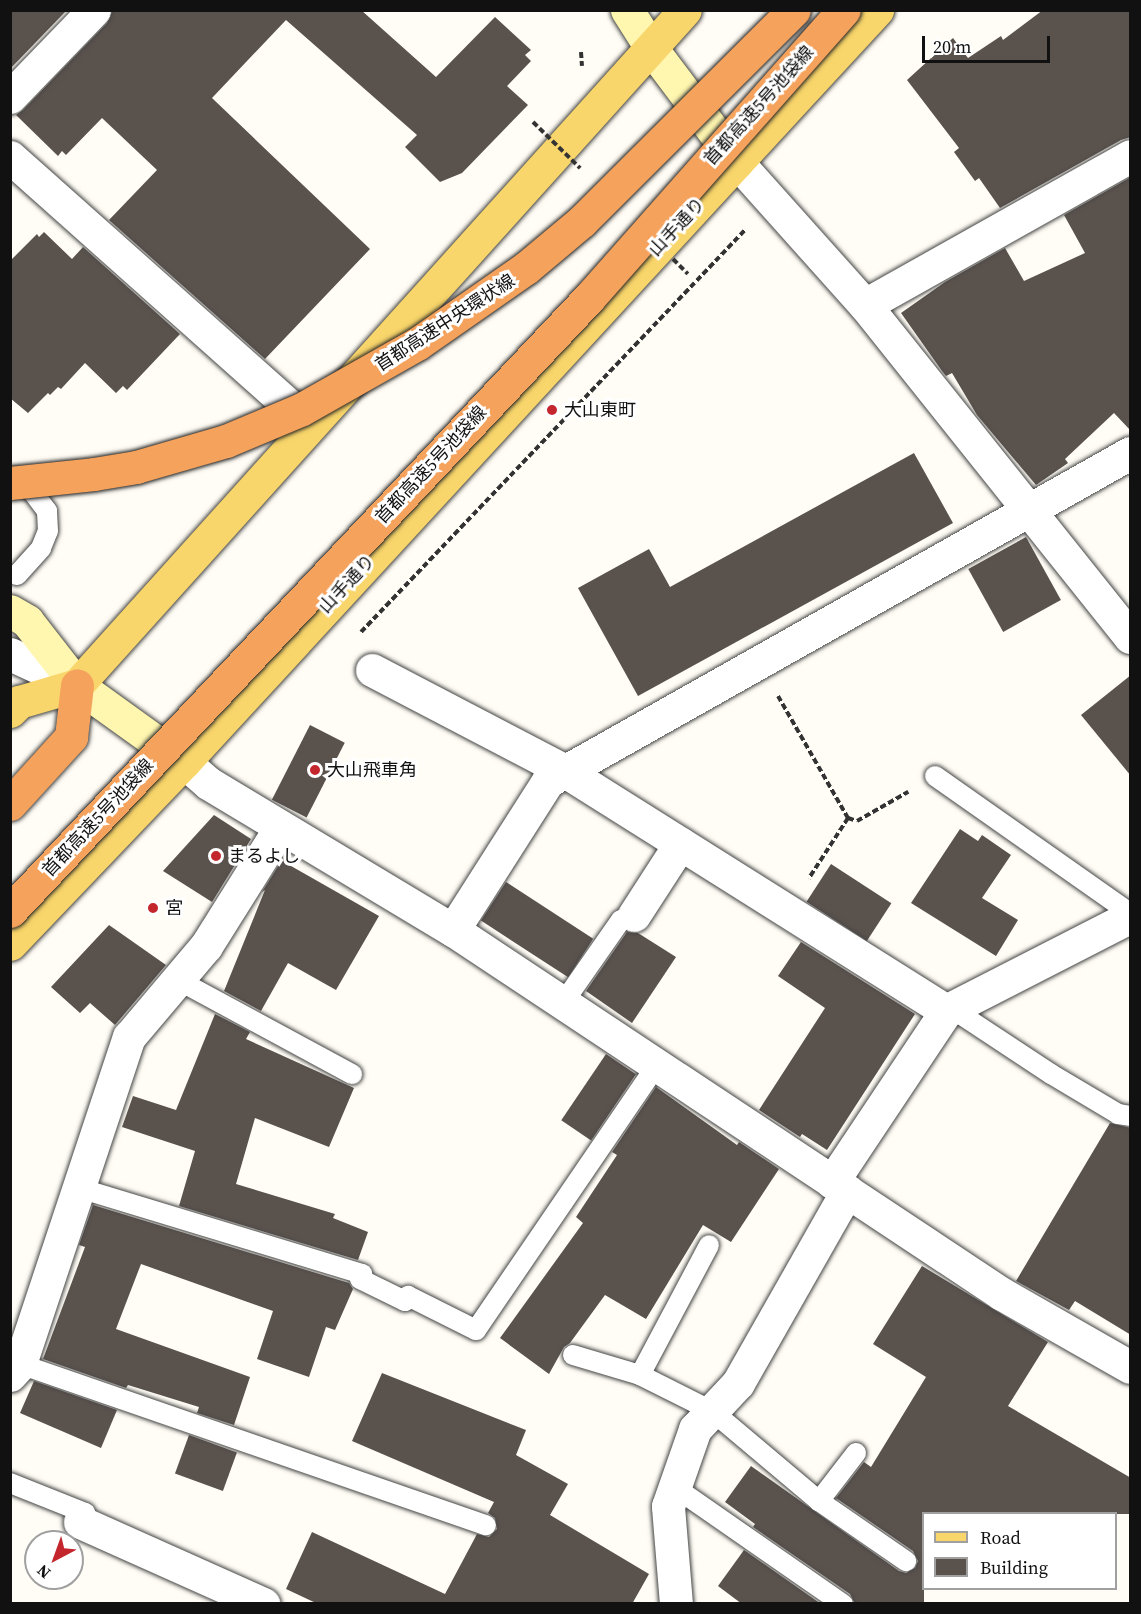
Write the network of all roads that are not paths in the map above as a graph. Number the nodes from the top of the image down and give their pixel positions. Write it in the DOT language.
graph roads {
  1 [pos="94,10"];
  2 [pos="627,10"];
  3 [pos="685,10"];
  4 [pos="775,10"];
  5 [pos="794,10"];
  6 [pos="825,10"];
  7 [pos="844,10"];
  8 [pos="877,10"];
  9 [pos="651,48"];
  10 [pos="10,97"];
  11 [pos="1131,156"];
  12 [pos="737,162"];
  13 [pos="15,170"];
  14 [pos="865,305"];
  15 [pos="310,424"];
  16 [pos="1131,453"];
  17 [pos="10,473"];
  18 [pos="10,483"];
  19 [pos="1029,510"];
  20 [pos="17,575"];
  21 [pos="10,611"];
  22 [pos="1131,637"];
  23 [pos="10,654"];
  24 [pos="372,670"];
  25 [pos="77,684"];
  26 [pos="10,711"];
  27 [pos="184,762"];
  28 [pos="565,771"];
  29 [pos="935,776"];
  30 [pos="10,804"];
  31 [pos="280,828"];
  32 [pos="680,844"];
  33 [pos="10,895"];
  34 [pos="10,911"];
  35 [pos="1131,913"];
  36 [pos="634,915"];
  37 [pos="1131,917"];
  38 [pos="453,930"];
  39 [pos="10,944"];
  40 [pos="178,980"];
  41 [pos="563,1003"];
  42 [pos="949,1010"];
  43 [pos="657,1065"];
  44 [pos="352,1074"];
  45 [pos="1131,1116"];
  46 [pos="839,1187"];
  47 [pos="79,1188"];
  48 [pos="708,1245"];
  49 [pos="573,1355"];
  50 [pos="1131,1367"];
  51 [pos="15,1369"];
  52 [pos="640,1375"];
  53 [pos="712,1411"];
  54 [pos="856,1453"];
  55 [pos="10,1483"];
  56 [pos="674,1486"];
  57 [pos="819,1501"];
  58 [pos="80,1522"];
  59 [pos="486,1525"];
  60 [pos="906,1561"];
  61 [pos="263,1604"];
  62 [pos="676,1604"];
  63 [pos="843,1604"];
  1 -- 10 [label="street"];
  2 -- 9 [label="street"];
  3 -- 9 [label="main road"];
  4 -- 17 [label="highway, 首都高速中央環状線"];
  5 -- 18 [label="highway, 首都高速中央環状線, bridge"];
  6 -- 33 [label="highway, 首都高速5号池袋線"];
  7 -- 34 [label="highway, 首都高速5号池袋線, bridge"];
  8 -- 12 [label="main road, 山手通り"];
  9 -- 12 [label="street"];
  9 -- 15 [label="main road"];
  11 -- 14 [label="street"];
  12 -- 14 [label="street"];
  12 -- 27 [label="main road, 山手通り"];
  13 -- 15 [label="street"];
  14 -- 19 [label="street"];
  15 -- 25 [label="main road"];
  16 -- 19 [label="street"];
  17 -- 20 [label="lane"];
  19 -- 22 [label="street"];
  19 -- 28 [label="street"];
  21 -- 25 [label="street"];
  23 -- 25 [label="street"];
  24 -- 28 [label="street"];
  25 -- 26 [label="main road"];
  25 -- 27 [label="street"];
  25 -- 30 [label="highway"];
  27 -- 31 [label="street"];
  27 -- 39 [label="main road, 山手通り"];
  28 -- 32 [label="street"];
  28 -- 38 [label="street"];
  29 -- 35 [label="lane"];
  31 -- 38 [label="street"];
  31 -- 40 [label="street"];
  32 -- 36 [label="street"];
  32 -- 42 [label="street"];
  36 -- 41 [label="lane"];
  37 -- 42 [label="street"];
  38 -- 41 [label="street"];
  40 -- 44 [label="lane"];
  40 -- 47 [label="street"];
  41 -- 43 [label="street"];
  42 -- 45 [label="lane"];
  42 -- 46 [label="street"];
  43 -- 46 [label="street"];
  43 -- 47 [label="lane"];
  46 -- 50 [label="street"];
  46 -- 53 [label="street"];
  47 -- 51 [label="street"];
  48 -- 52 [label="lane"];
  49 -- 52 [label="lane"];
  51 -- 59 [label="lane"];
  52 -- 53 [label="lane"];
  53 -- 56 [label="street"];
  53 -- 57 [label="lane"];
  54 -- 57 [label="lane"];
  55 -- 58 [label="lane"];
  56 -- 62 [label="street"];
  56 -- 63 [label="lane"];
  57 -- 60 [label="lane"];
  58 -- 61 [label="street"];
}
